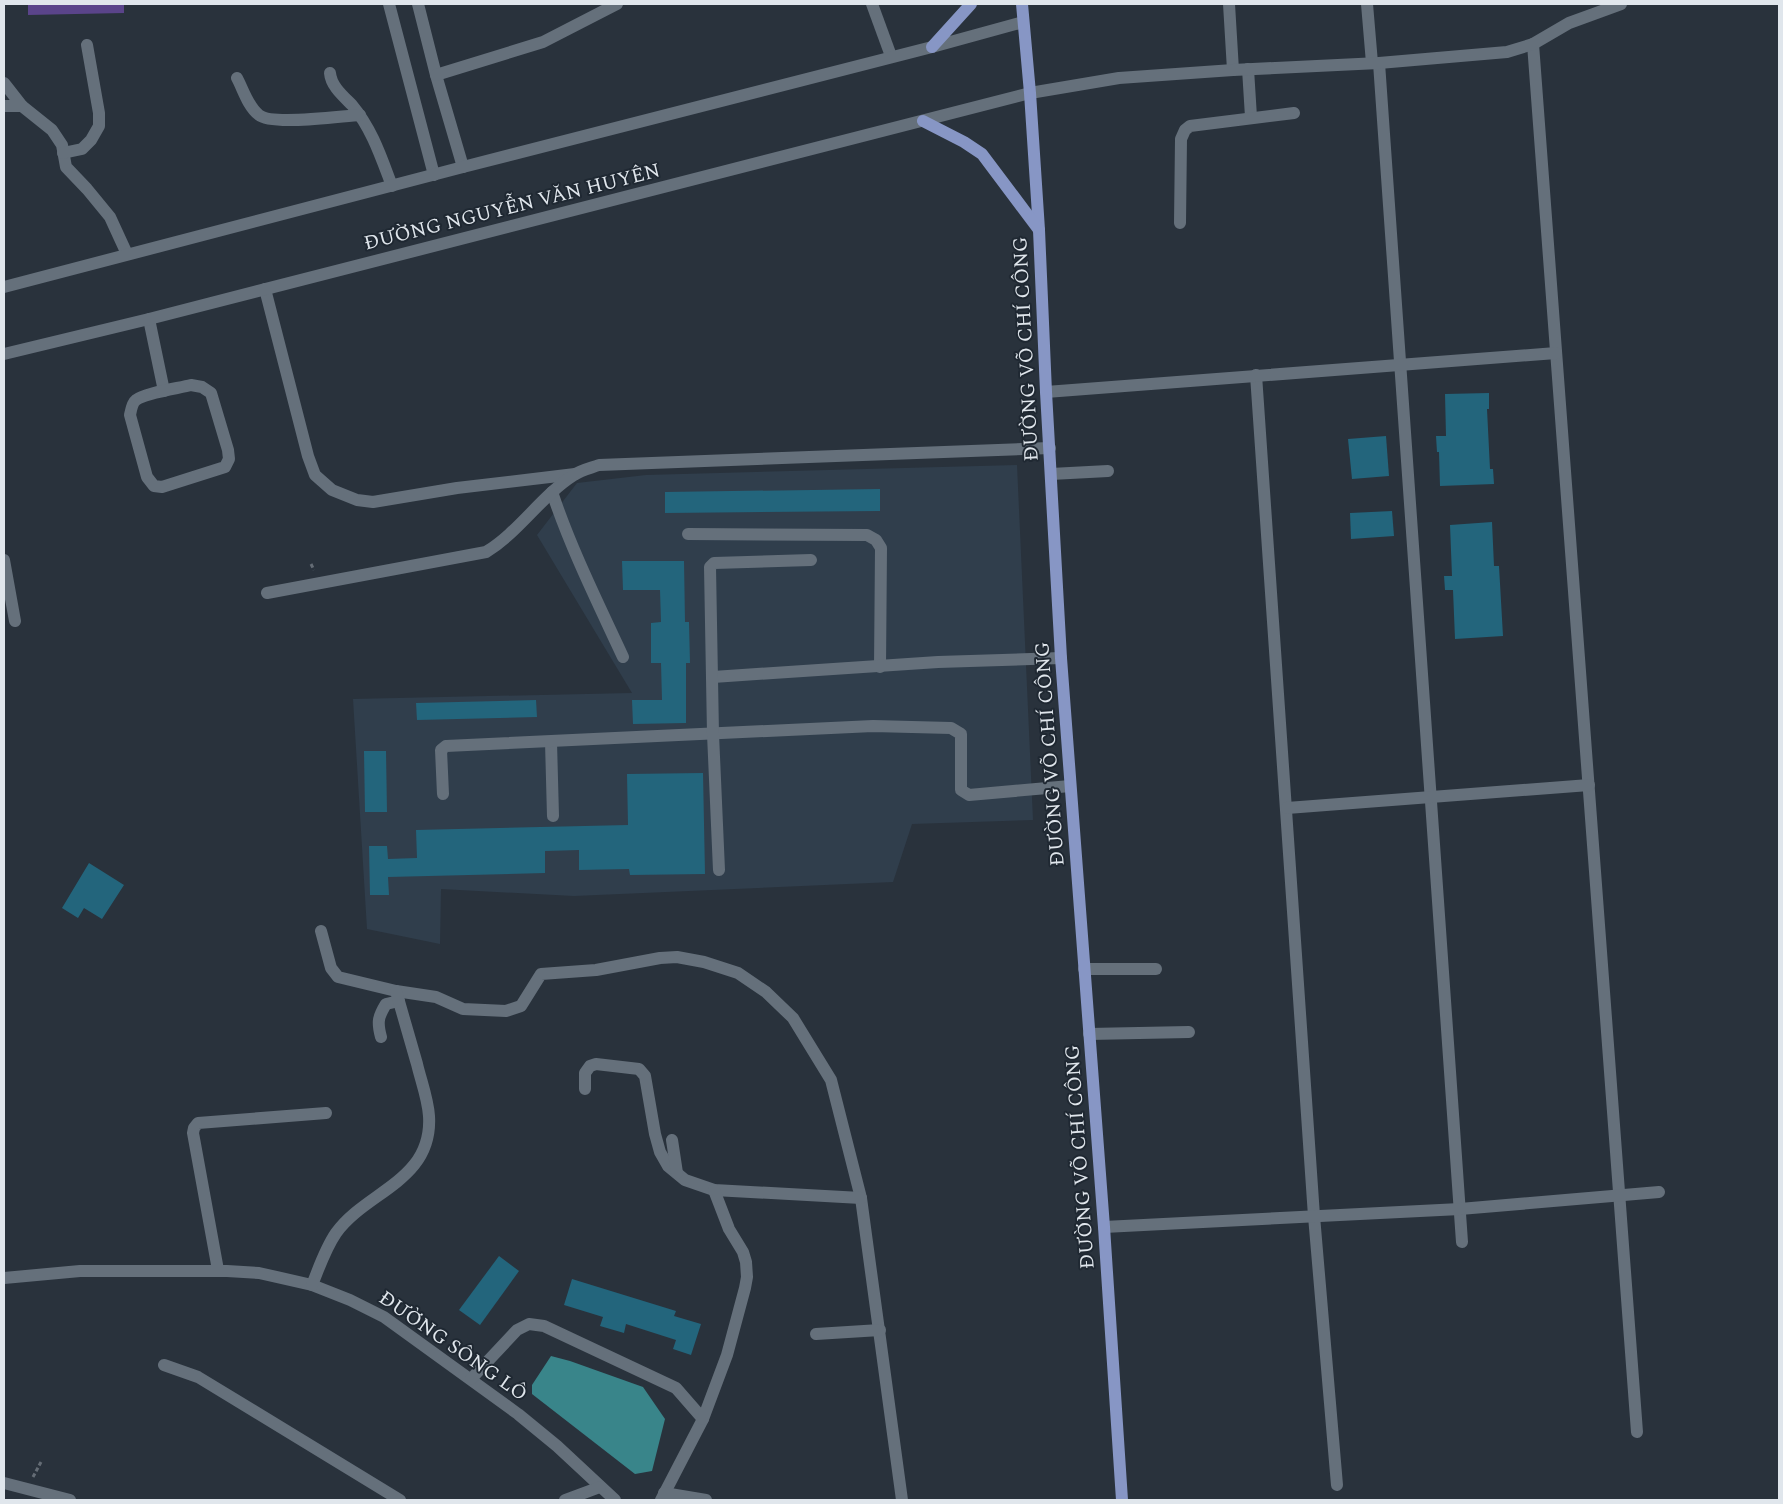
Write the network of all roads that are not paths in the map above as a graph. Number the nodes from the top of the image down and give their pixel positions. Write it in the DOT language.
graph roads {
  1 [pos="389,4"];
  2 [pos="418,4"];
  3 [pos="617,4"];
  4 [pos="872,4"];
  5 [pos="971,4"];
  6 [pos="1022,4"];
  7 [pos="1229,4"];
  8 [pos="1367,4"];
  9 [pos="1621,4"];
  10 [pos="1023,22"];
  11 [pos="1532,44"];
  12 [pos="87,45"];
  13 [pos="932,47"];
  14 [pos="891,56"];
  15 [pos="1375,63"];
  16 [pos="1248,69"];
  17 [pos="1233,70"];
  18 [pos="330,73"];
  19 [pos="436,75"];
  20 [pos="237,78"];
  21 [pos="4,83"];
  22 [pos="1030,93"];
  23 [pos="4,106"];
  24 [pos="22,106"];
  25 [pos="1294,113"];
  26 [pos="360,115"];
  27 [pos="1251,117"];
  28 [pos="923,121"];
  29 [pos="63,153"];
  30 [pos="464,166"];
  31 [pos="434,175"];
  32 [pos="392,186"];
  33 [pos="1180,223"];
  34 [pos="1039,230"];
  35 [pos="127,254"];
  36 [pos="4,287"];
  37 [pos="265,289"];
  38 [pos="149,319"];
  39 [pos="1556,353"];
  40 [pos="4,354"];
  41 [pos="1400,366"];
  42 [pos="1256,376"];
  43 [pos="164,391"];
  44 [pos="1046,392"];
  45 [pos="1050,448"];
  46 [pos="1108,471"];
  47 [pos="575,474"];
  48 [pos="1051,474"];
  49 [pos="552,492"];
  50 [pos="688,534"];
  51 [pos="4,560"];
  52 [pos="811,560"];
  53 [pos="267,593"];
  54 [pos="15,621"];
  55 [pos="623,657"];
  56 [pos="1061,658"];
  57 [pos="880,667"];
  58 [pos="713,677"];
  59 [pos="713,734"];
  60 [pos="551,742"];
  61 [pos="1588,785"];
  62 [pos="1070,786"];
  63 [pos="443,794"];
  64 [pos="1431,797"];
  65 [pos="1287,808"];
  66 [pos="553,816"];
  67 [pos="719,870"];
  68 [pos="321,931"];
  69 [pos="1084,968"];
  70 [pos="1156,969"];
  71 [pos="398,996"];
  72 [pos="1189,1032"];
  73 [pos="1089,1034"];
  74 [pos="381,1037"];
  75 [pos="586,1089"];
  76 [pos="326,1113"];
  77 [pos="672,1140"];
  78 [pos="677,1173"];
  79 [pos="714,1190"];
  80 [pos="1659,1192"];
  81 [pos="1619,1196"];
  82 [pos="862,1198"];
  83 [pos="1460,1209"];
  84 [pos="1314,1216"];
  85 [pos="1104,1227"];
  86 [pos="1462,1242"];
  87 [pos="218,1270"];
  88 [pos="4,1278"];
  89 [pos="312,1285"];
  90 [pos="880,1330"];
  91 [pos="816,1334"];
  92 [pos="164,1365"];
  93 [pos="471,1379"];
  94 [pos="703,1419"];
  95 [pos="1637,1432"];
  96 [pos="4,1483"];
  97 [pos="1337,1485"];
  98 [pos="600,1486"];
  99 [pos="663,1496"];
  100 [pos="70,1500"];
  101 [pos="400,1500"];
  102 [pos="565,1500"];
  103 [pos="615,1500"];
  104 [pos="706,1500"];
  105 [pos="902,1500"];
  106 [pos="1122,1500"];
  1 -- 31 [label="street"];
  2 -- 19 [label="street"];
  3 -- 19 [label="street"];
  4 -- 14 [label="street"];
  5 -- 13 [label="main road"];
  6 -- 10 [label="main road, ĐƯỜNG VÕ CHÍ CÔNG"];
  7 -- 17 [label="street"];
  8 -- 15 [label="street"];
  9 -- 11 [label="street, ĐƯỜNG NGUYỄN VĂN HUYÊN"];
  10 -- 13 [label="street"];
  10 -- 22 [label="main road, ĐƯỜNG VÕ CHÍ CÔNG"];
  11 -- 15 [label="street, ĐƯỜNG NGUYỄN VĂN HUYÊN"];
  11 -- 39 [label="street"];
  12 -- 29 [label="street"];
  13 -- 14 [label="street"];
  14 -- 30 [label="street"];
  15 -- 16 [label="street, ĐƯỜNG NGUYỄN VĂN HUYÊN"];
  15 -- 41 [label="street"];
  16 -- 17 [label="street, ĐƯỜNG NGUYỄN VĂN HUYÊN"];
  16 -- 27 [label="street"];
  17 -- 22 [label="street, ĐƯỜNG NGUYỄN VĂN HUYÊN"];
  18 -- 26 [label="street"];
  19 -- 30 [label="street"];
  20 -- 26 [label="street"];
  21 -- 24 [label="street"];
  22 -- 28 [label="street, ĐƯỜNG NGUYỄN VĂN HUYÊN"];
  22 -- 34 [label="main road, ĐƯỜNG VÕ CHÍ CÔNG"];
  23 -- 24 [label="street"];
  24 -- 29 [label="street"];
  25 -- 27 [label="street"];
  26 -- 32 [label="street"];
  27 -- 33 [label="street"];
  28 -- 34 [label="main road"];
  28 -- 37 [label="street, ĐƯỜNG NGUYỄN VĂN HUYÊN"];
  29 -- 35 [label="street"];
  30 -- 31 [label="street"];
  31 -- 32 [label="street"];
  32 -- 35 [label="street"];
  34 -- 44 [label="main road, ĐƯỜNG VÕ CHÍ CÔNG"];
  35 -- 36 [label="street"];
  37 -- 38 [label="street, ĐƯỜNG NGUYỄN VĂN HUYÊN"];
  37 -- 47 [label="street"];
  38 -- 40 [label="street, ĐƯỜNG NGUYỄN VĂN HUYÊN"];
  38 -- 43 [label="street"];
  39 -- 41 [label="street"];
  39 -- 61 [label="street"];
  41 -- 42 [label="street"];
  41 -- 64 [label="street"];
  42 -- 44 [label="street"];
  42 -- 65 [label="street"];
  43 -- 43 [label="street"];
  44 -- 45 [label="main road, ĐƯỜNG VÕ CHÍ CÔNG"];
  45 -- 47 [label="street"];
  45 -- 48 [label="main road, ĐƯỜNG VÕ CHÍ CÔNG"];
  46 -- 48 [label="street"];
  47 -- 49 [label="street"];
  48 -- 56 [label="main road, ĐƯỜNG VÕ CHÍ CÔNG"];
  49 -- 53 [label="street"];
  49 -- 55 [label="street"];
  50 -- 57 [label="street"];
  51 -- 54 [label="street"];
  52 -- 58 [label="street"];
  56 -- 57 [label="street"];
  56 -- 62 [label="main road, ĐƯỜNG VÕ CHÍ CÔNG"];
  57 -- 58 [label="street"];
  58 -- 59 [label="street"];
  59 -- 60 [label="street"];
  59 -- 62 [label="street"];
  59 -- 67 [label="street"];
  60 -- 63 [label="street"];
  60 -- 66 [label="street"];
  61 -- 64 [label="street"];
  61 -- 81 [label="street"];
  62 -- 69 [label="main road, ĐƯỜNG VÕ CHÍ CÔNG"];
  64 -- 65 [label="street"];
  64 -- 83 [label="street"];
  65 -- 84 [label="street"];
  68 -- 71 [label="street"];
  69 -- 70 [label="street"];
  69 -- 73 [label="main road, ĐƯỜNG VÕ CHÍ CÔNG"];
  71 -- 74 [label="street"];
  71 -- 82 [label="street"];
  71 -- 89 [label="street"];
  72 -- 73 [label="street"];
  73 -- 85 [label="main road, ĐƯỜNG VÕ CHÍ CÔNG"];
  75 -- 78 [label="street"];
  76 -- 87 [label="street"];
  77 -- 78 [label="street"];
  78 -- 79 [label="street"];
  79 -- 82 [label="street"];
  79 -- 94 [label="street"];
  80 -- 81 [label="street"];
  81 -- 83 [label="street"];
  81 -- 95 [label="street"];
  82 -- 90 [label="street"];
  83 -- 84 [label="street"];
  83 -- 86 [label="street"];
  84 -- 85 [label="street"];
  84 -- 97 [label="street"];
  85 -- 106 [label="main road, ĐƯỜNG VÕ CHÍ CÔNG"];
  87 -- 88 [label="street, ĐƯỜNG SÔNG LÔ"];
  87 -- 89 [label="street, ĐƯỜNG SÔNG LÔ"];
  89 -- 93 [label="street, ĐƯỜNG SÔNG LÔ"];
  90 -- 91 [label="street"];
  90 -- 105 [label="street"];
  92 -- 101 [label="street"];
  93 -- 94 [label="street"];
  93 -- 98 [label="street, ĐƯỜNG SÔNG LÔ"];
  94 -- 99 [label="street"];
  96 -- 100 [label="street"];
  98 -- 102 [label="street"];
  98 -- 103 [label="street, ĐƯỜNG SÔNG LÔ"];
  99 -- 104 [label="street"];
}
